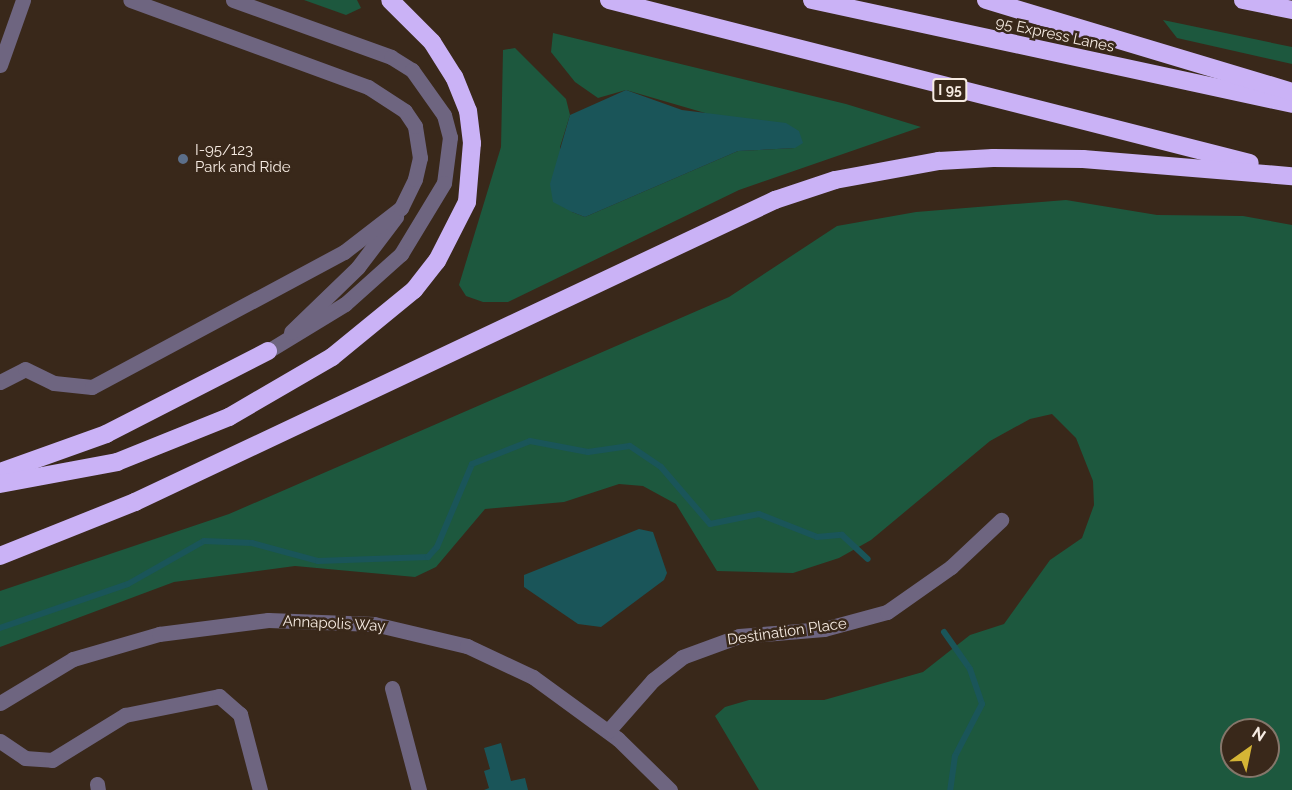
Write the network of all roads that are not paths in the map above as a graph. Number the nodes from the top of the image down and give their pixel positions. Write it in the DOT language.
graph roads {
  1 [pos="23,0"];
  2 [pos="130,0"];
  3 [pos="233,0"];
  4 [pos="390,0"];
  5 [pos="609,0"];
  6 [pos="812,0"];
  7 [pos="986,0"];
  8 [pos="1243,0"];
  9 [pos="1292,10"];
  10 [pos="0,65"];
  11 [pos="1292,92"];
  12 [pos="1292,104"];
  13 [pos="1292,174"];
  14 [pos="401,208"];
  15 [pos="268,351"];
  16 [pos="0,382"];
  17 [pos="0,472"];
  18 [pos="0,484"];
  19 [pos="1001,520"];
  20 [pos="0,556"];
  21 [pos="392,688"];
  22 [pos="0,703"];
  23 [pos="608,731"];
  24 [pos="0,741"];
  25 [pos="260,790"];
  26 [pos="419,790"];
  27 [pos="670,790"];
  1 -- 10 [label="street"];
  2 -- 14 [label="street"];
  3 -- 15 [label="street"];
  4 -- 18 [label="highway"];
  5 -- 13 [label="highway, I 95"];
  6 -- 12 [label="highway, 95 Express Lanes"];
  7 -- 11 [label="highway"];
  8 -- 9 [label="highway"];
  13 -- 20 [label="highway"];
  14 -- 15 [label="street"];
  14 -- 16 [label="street"];
  15 -- 17 [label="highway"];
  19 -- 23 [label="street, Destination Place"];
  21 -- 26 [label="street"];
  22 -- 23 [label="street, Annapolis Way"];
  23 -- 27 [label="street, Annapolis Way"];
  24 -- 25 [label="street"];
}
